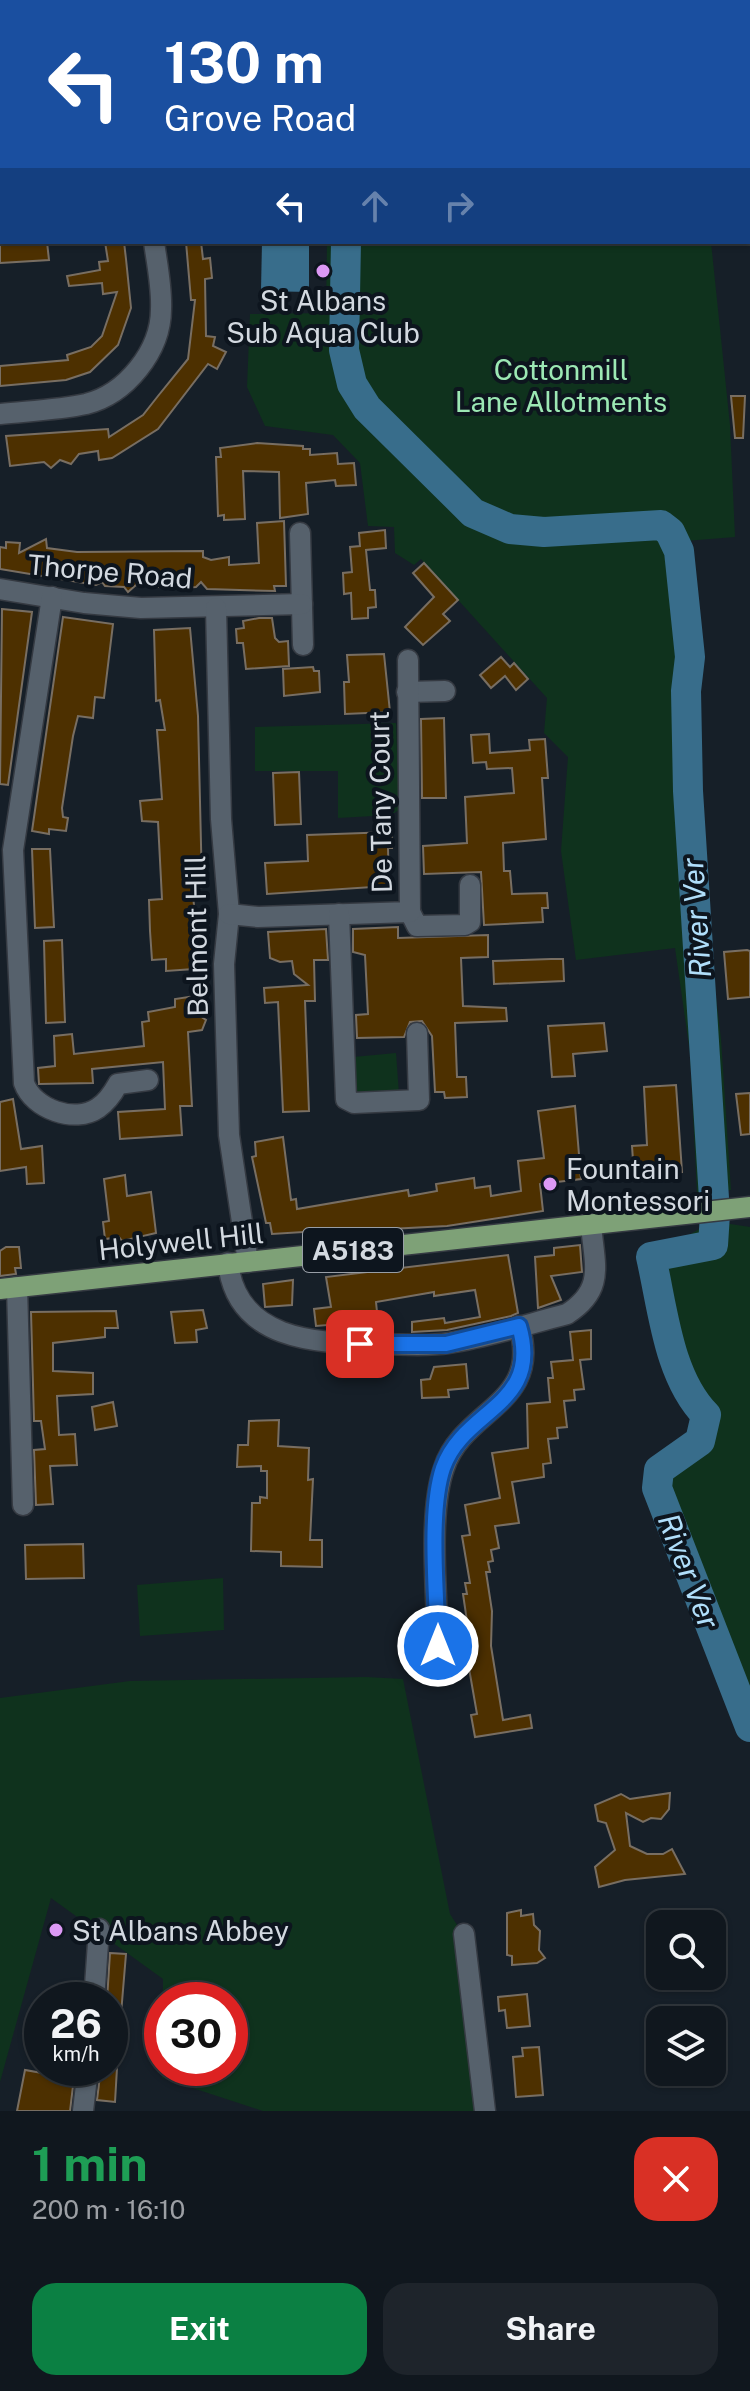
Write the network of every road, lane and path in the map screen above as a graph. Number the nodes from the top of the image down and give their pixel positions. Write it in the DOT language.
graph roads {
  1 [pos="154,244"];
  2 [pos="0,414"];
  3 [pos="300,533"];
  4 [pos="0,589"];
  5 [pos="52,597"];
  6 [pos="302,604"];
  7 [pos="216,608"];
  8 [pos="303,645"];
  9 [pos="408,660"];
  10 [pos="445,691"];
  11 [pos="407,692"];
  12 [pos="7,837"];
  13 [pos="470,885"];
  14 [pos="410,912"];
  15 [pos="229,914"];
  16 [pos="339,914"];
  17 [pos="417,1033"];
  18 [pos="148,1080"];
  19 [pos="750,1207"];
  20 [pos="591,1224"];
  21 [pos="238,1262"];
  22 [pos="8,1288"];
  23 [pos="519,1326"];
  24 [pos="23,1505"];
  25 [pos="438,1646"];
  26 [pos="99,1929"];
  27 [pos="464,1934"];
  28 [pos="95,1982"];
  29 [pos="86,2086"];
  30 [pos="83,2111"];
  31 [pos="485,2111"];
  1 -- 2 [label="street"];
  3 -- 6 [label="street"];
  4 -- 5 [label="street, Thorpe Road"];
  5 -- 7 [label="street, Thorpe Road"];
  5 -- 12 [label="street"];
  6 -- 7 [label="street, Thorpe Road"];
  6 -- 8 [label="street"];
  7 -- 15 [label="street, Belmont Hill"];
  9 -- 11 [label="street, De Tany Court"];
  10 -- 11 [label="street, De Tany Court"];
  11 -- 14 [label="street, De Tany Court"];
  12 -- 18 [label="street"];
  13 -- 14 [label="street, De Tany Court"];
  14 -- 16 [label="street, De Tany Court"];
  15 -- 16 [label="street, De Tany Court"];
  15 -- 21 [label="street, Belmont Hill"];
  16 -- 17 [label="street"];
  19 -- 20 [label="main road, Holywell Hill / A5183"];
  20 -- 21 [label="main road, Holywell Hill / A5183"];
  20 -- 23 [label="street, Belmont Hill"];
  21 -- 22 [label="main road, Holywell Hill / A5183"];
  21 -- 23 [label="street, Belmont Hill"];
  22 -- 24 [label="street"];
  23 -- 25 [label="street"];
  26 -- 28 [label="street"];
  27 -- 31 [label="street"];
  29 -- 30 [label="street"];
}
